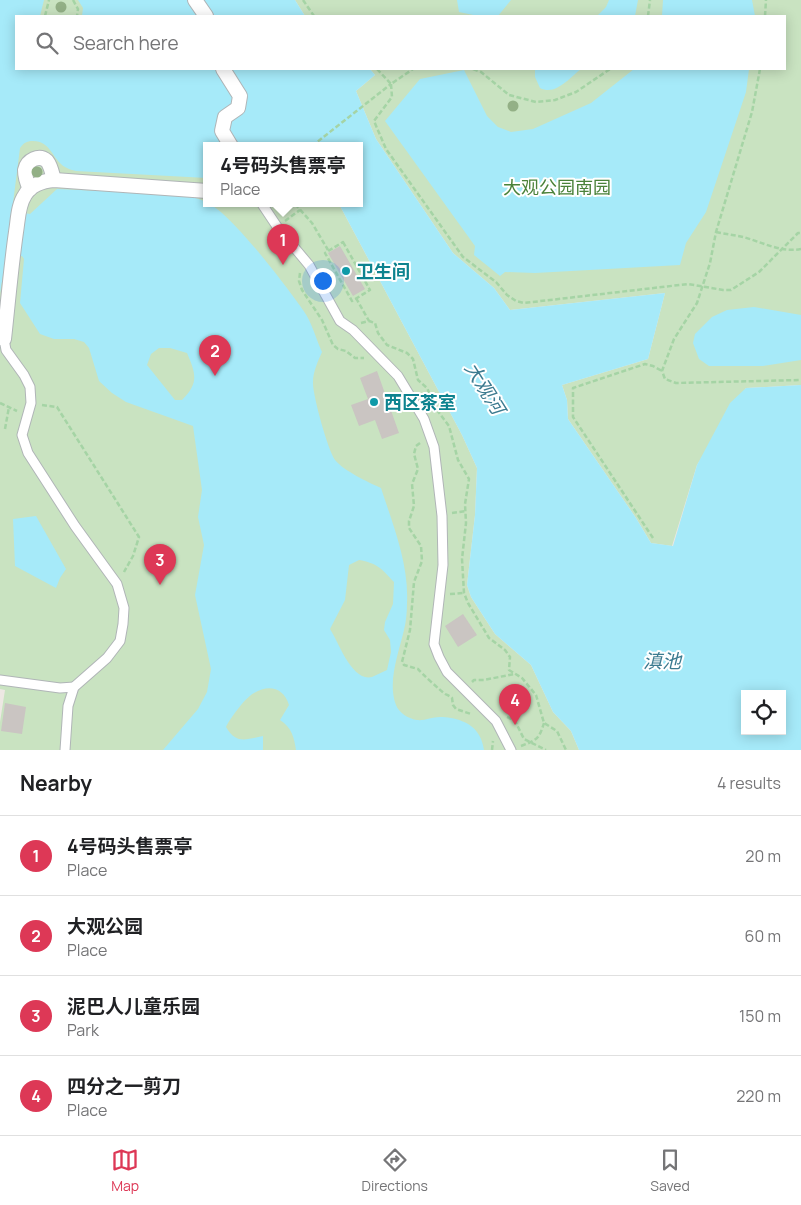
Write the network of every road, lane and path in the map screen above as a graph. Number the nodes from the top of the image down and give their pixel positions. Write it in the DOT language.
graph roads {
  1 [pos="49,0"];
  2 [pos="72,0"];
  3 [pos="196,0"];
  4 [pos="303,0"];
  5 [pos="650,0"];
  6 [pos="766,0"];
  7 [pos="45,15"];
  8 [pos="77,15"];
  9 [pos="205,15"];
  10 [pos="313,15"];
  11 [pos="648,15"];
  12 [pos="765,15"];
  13 [pos="224,70"];
  14 [pos="378,70"];
  15 [pos="412,70"];
  16 [pos="475,70"];
  17 [pos="609,70"];
  18 [pos="760,70"];
  19 [pos="391,84"];
  20 [pos="229,142"];
  21 [pos="317,142"];
  22 [pos="54,180"];
  23 [pos="30,189"];
  24 [pos="203,191"];
  25 [pos="264,207"];
  26 [pos="298,207"];
  27 [pos="300,210"];
  28 [pos="278,228"];
  29 [pos="716,232"];
  30 [pos="800,232"];
  31 [pos="782,248"];
  32 [pos="801,249"];
  33 [pos="328,250"];
  34 [pos="702,286"];
  35 [pos="356,298"];
  36 [pos="369,321"];
  37 [pos="353,330"];
  38 [pos="2,338"];
  39 [pos="662,371"];
  40 [pos="801,380"];
  41 [pos="0,403"];
  42 [pos="30,403"];
  43 [pos="9,406"];
  44 [pos="27,416"];
  45 [pos="5,429"];
  46 [pos="430,433"];
  47 [pos="653,538"];
  48 [pos="116,584"];
  49 [pos="514,674"];
  50 [pos="0,680"];
  51 [pos="74,687"];
  52 [pos="464,689"];
  53 [pos="488,714"];
  54 [pos="496,721"];
  55 [pos="544,723"];
  56 [pos="530,743"];
  57 [pos="515,748"];
  58 [pos="66,750"];
  59 [pos="546,750"];
  60 [pos="566,750"];
  1 -- 7 [label="path"];
  2 -- 8 [label="path"];
  3 -- 9 [label="street"];
  4 -- 10 [label="path"];
  5 -- 11 [label="path"];
  6 -- 12 [label="path"];
  13 -- 20 [label="street"];
  14 -- 19 [label="path"];
  15 -- 19 [label="path"];
  16 -- 17 [label="path"];
  18 -- 29 [label="path"];
  19 -- 21 [label="path"];
  19 -- 34 [label="path"];
  22 -- 23 [label="street"];
  22 -- 23 [label="street"];
  22 -- 24 [label="street"];
  23 -- 38 [label="street"];
  25 -- 28 [label="lane"];
  26 -- 27 [label="path"];
  27 -- 28 [label="path"];
  27 -- 33 [label="path"];
  28 -- 37 [label="lane"];
  29 -- 31 [label="path"];
  29 -- 34 [label="path"];
  30 -- 31 [label="path"];
  31 -- 32 [label="path"];
  31 -- 34 [label="path"];
  33 -- 35 [label="path"];
  33 -- 35 [label="path"];
  34 -- 39 [label="path"];
  35 -- 36 [label="path"];
  36 -- 37 [label="path"];
  36 -- 49 [label="path"];
  37 -- 46 [label="lane"];
  38 -- 42 [label="lane"];
  39 -- 40 [label="path"];
  39 -- 47 [label="path"];
  41 -- 43 [label="path"];
  42 -- 44 [label="lane"];
  42 -- 48 [label="path"];
  43 -- 44 [label="path"];
  43 -- 45 [label="path"];
  44 -- 48 [label="lane"];
  46 -- 52 [label="lane"];
  46 -- 53 [label="path"];
  48 -- 51 [label="lane"];
  49 -- 52 [label="path"];
  49 -- 55 [label="path"];
  50 -- 51 [label="lane"];
  51 -- 58 [label="lane"];
  52 -- 53 [label="lane"];
  53 -- 54 [label="lane"];
  54 -- 56 [label="path"];
  54 -- 57 [label="lane"];
  55 -- 56 [label="path"];
  55 -- 60 [label="path"];
  56 -- 57 [label="path"];
  56 -- 59 [label="path"];
}
